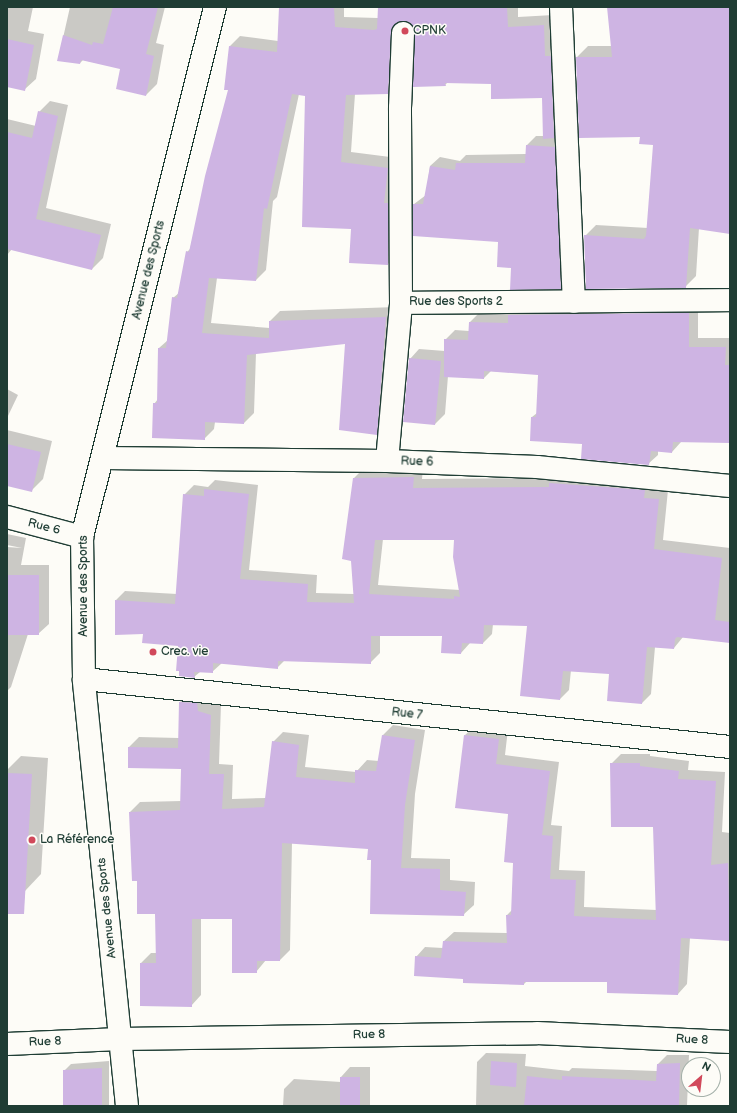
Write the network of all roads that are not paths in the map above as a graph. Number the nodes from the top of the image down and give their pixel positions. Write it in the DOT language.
graph roads {
  1 [pos="214,7"];
  2 [pos="561,7"];
  3 [pos="403,33"];
  4 [pos="730,300"];
  5 [pos="574,302"];
  6 [pos="401,303"];
  7 [pos="103,458"];
  8 [pos="387,461"];
  9 [pos="730,486"];
  10 [pos="7,517"];
  11 [pos="82,537"];
  12 [pos="84,679"];
  13 [pos="730,747"];
  14 [pos="120,1039"];
  15 [pos="730,1042"];
  16 [pos="7,1044"];
  17 [pos="127,1106"];
  1 -- 7 [label="street, Avenue des Sports"];
  2 -- 5 [label="street"];
  3 -- 6 [label="street"];
  4 -- 5 [label="street, Rue des Sports 2"];
  5 -- 6 [label="street, Rue des Sports 2"];
  6 -- 8 [label="street, Rue des Sports 2"];
  7 -- 8 [label="street, Rue 6"];
  7 -- 11 [label="street, Avenue des Sports"];
  8 -- 9 [label="street, Rue 6"];
  10 -- 11 [label="street, Rue 6"];
  11 -- 12 [label="street, Avenue des Sports"];
  12 -- 13 [label="street, Rue 7"];
  12 -- 14 [label="street, Avenue des Sports"];
  14 -- 15 [label="street, Rue 8"];
  14 -- 16 [label="street, Rue 8"];
  14 -- 17 [label="street, Avenue des Sports"];
}
